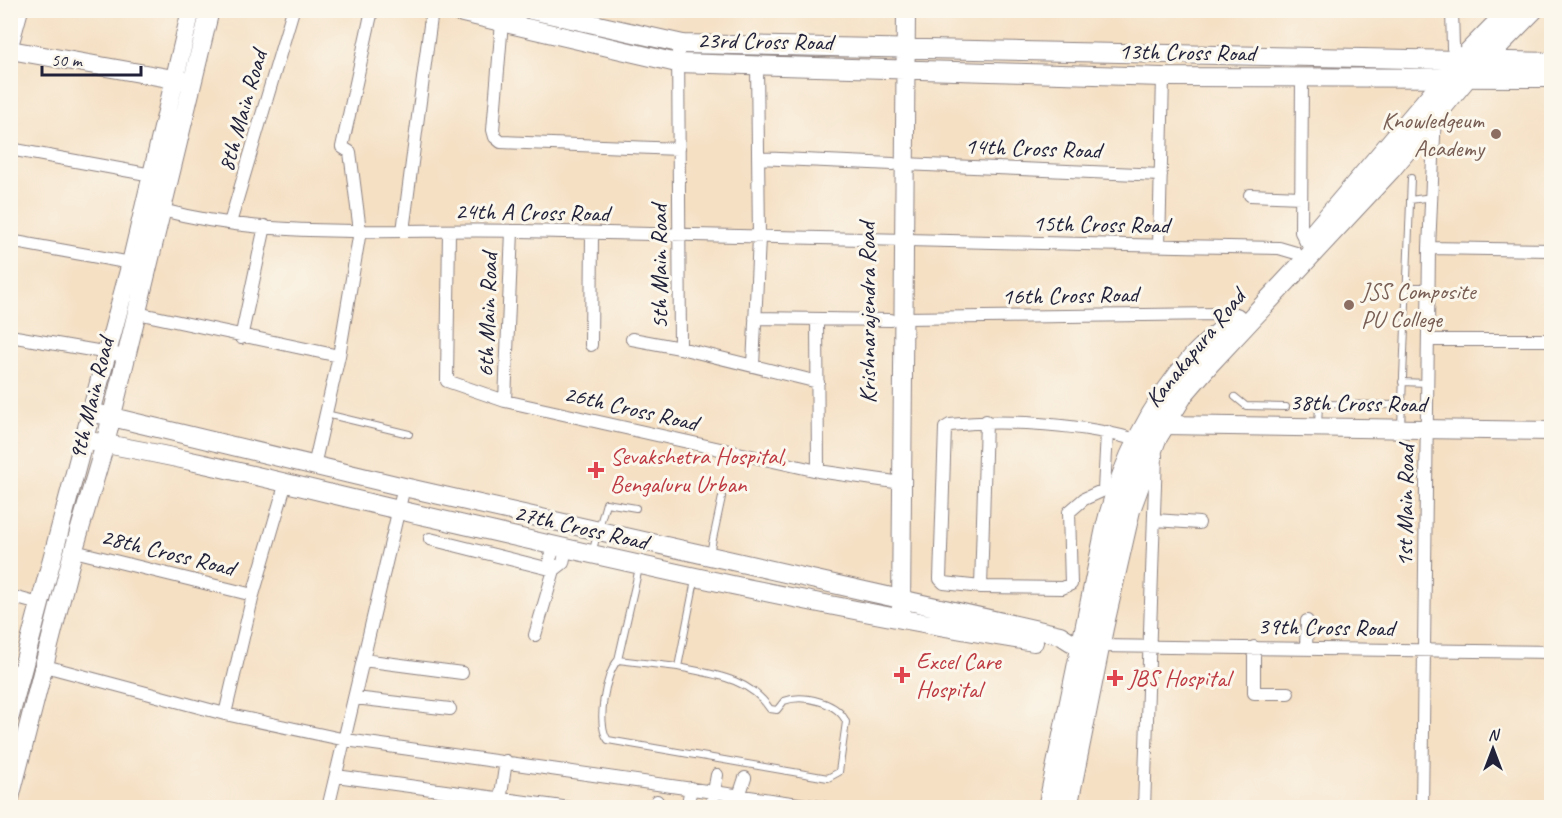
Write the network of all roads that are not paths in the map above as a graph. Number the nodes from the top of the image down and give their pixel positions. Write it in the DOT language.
graph roads {
  1 [pos="22,10"];
  2 [pos="191,10"];
  3 [pos="210,10"];
  4 [pos="292,10"];
  5 [pos="372,10"];
  6 [pos="432,10"];
  7 [pos="450,10"];
  8 [pos="531,10"];
  9 [pos="894,10"];
  10 [pos="906,10"];
  11 [pos="1452,10"];
  12 [pos="1510,10"];
  13 [pos="1533,10"];
  14 [pos="502,17"];
  15 [pos="678,44"];
  16 [pos="11,50"];
  17 [pos="899,59"];
  18 [pos="1483,61"];
  19 [pos="1551,62"];
  20 [pos="677,63"];
  21 [pos="757,65"];
  22 [pos="1464,68"];
  23 [pos="1302,76"];
  24 [pos="1447,76"];
  25 [pos="1163,77"];
  26 [pos="1551,78"];
  27 [pos="174,79"];
  28 [pos="193,82"];
  29 [pos="1431,108"];
  30 [pos="10,149"];
  31 [pos="679,149"];
  32 [pos="759,158"];
  33 [pos="898,164"];
  34 [pos="152,175"];
  35 [pos="1161,175"];
  36 [pos="1411,178"];
  37 [pos="1250,195"];
  38 [pos="1432,196"];
  39 [pos="1301,197"];
  40 [pos="1410,200"];
  41 [pos="162,210"];
  42 [pos="230,223"];
  43 [pos="266,226"];
  44 [pos="360,231"];
  45 [pos="403,231"];
  46 [pos="449,231"];
  47 [pos="512,231"];
  48 [pos="592,233"];
  49 [pos="680,236"];
  50 [pos="759,238"];
  51 [pos="10,241"];
  52 [pos="898,243"];
  53 [pos="1159,246"];
  54 [pos="1301,248"];
  55 [pos="1429,248"];
  56 [pos="1551,250"];
  57 [pos="131,263"];
  58 [pos="1407,287"];
  59 [pos="1429,287"];
  60 [pos="137,313"];
  61 [pos="755,318"];
  62 [pos="818,319"];
  63 [pos="897,319"];
  64 [pos="1236,319"];
  65 [pos="10,336"];
  66 [pos="241,338"];
  67 [pos="632,339"];
  68 [pos="1428,339"];
  69 [pos="1551,340"];
  70 [pos="591,345"];
  71 [pos="680,348"];
  72 [pos="107,352"];
  73 [pos="126,356"];
  74 [pos="339,357"];
  75 [pos="753,366"];
  76 [pos="818,382"];
  77 [pos="1402,382"];
  78 [pos="1427,383"];
  79 [pos="1235,397"];
  80 [pos="505,401"];
  81 [pos="1401,405"];
  82 [pos="1269,407"];
  83 [pos="1286,407"];
  84 [pos="91,412"];
  85 [pos="326,414"];
  86 [pos="111,418"];
  87 [pos="986,421"];
  88 [pos="1268,426"];
  89 [pos="1318,427"];
  90 [pos="1401,428"];
  91 [pos="1427,428"];
  92 [pos="1551,431"];
  93 [pos="1107,432"];
  94 [pos="409,434"];
  95 [pos="1153,435"];
  96 [pos="83,440"];
  97 [pos="105,444"];
  98 [pos="314,466"];
  99 [pos="818,471"];
  100 [pos="286,482"];
  101 [pos="896,483"];
  102 [pos="404,487"];
  103 [pos="722,497"];
  104 [pos="636,508"];
  105 [pos="400,510"];
  106 [pos="1155,520"];
  107 [pos="1199,523"];
  108 [pos="597,531"];
  109 [pos="430,539"];
  110 [pos="560,547"];
  111 [pos="74,551"];
  112 [pos="592,554"];
  113 [pos="709,557"];
  114 [pos="640,565"];
  115 [pos="554,570"];
  116 [pos="696,577"];
  117 [pos="981,587"];
  118 [pos="253,594"];
  119 [pos="10,596"];
  120 [pos="895,599"];
  121 [pos="39,604"];
  122 [pos="895,618"];
  123 [pos="1307,621"];
  124 [pos="536,634"];
  125 [pos="1085,644"];
  126 [pos="1149,645"];
  127 [pos="1254,647"];
  128 [pos="1306,648"];
  129 [pos="1424,650"];
  130 [pos="1551,652"];
  131 [pos="363,660"];
  132 [pos="618,660"];
  133 [pos="45,666"];
  134 [pos="678,668"];
  135 [pos="462,673"];
  136 [pos="1288,693"];
  137 [pos="355,698"];
  138 [pos="450,709"];
  139 [pos="225,714"];
  140 [pos="10,716"];
  141 [pos="346,740"];
  142 [pos="506,761"];
  143 [pos="717,775"];
  144 [pos="336,776"];
  145 [pos="745,778"];
  146 [pos="691,788"];
  147 [pos="714,791"];
  148 [pos="10,798"];
  149 [pos="737,801"];
  150 [pos="500,803"];
  151 [pos="803,806"];
  152 [pos="328,807"];
  153 [pos="570,807"];
  154 [pos="687,807"];
  155 [pos="711,807"];
  156 [pos="827,807"];
  157 [pos="1048,807"];
  158 [pos="1067,807"];
  159 [pos="1144,807"];
  160 [pos="1422,807"];
  1 -- 16 [label="street"];
  2 -- 27 [label="main road, 9th Main Road"];
  3 -- 28 [label="main road, 9th Main Road"];
  4 -- 42 [label="street, 8th Main Road"];
  5 -- 44 [label="street"];
  6 -- 45 [label="street"];
  7 -- 14 [label="main road, 23rd Cross Road"];
  8 -- 15 [label="main road, 23rd Cross Road"];
  9 -- 17 [label="main road, Krishnarajendra Road"];
  10 -- 17 [label="main road"];
  11 -- 22 [label="street"];
  12 -- 22 [label="main road, Kanakapura Road"];
  13 -- 18 [label="main road, Kanakapura Road"];
  14 -- 20 [label="main road, 23rd Cross Road"];
  14 -- 31 [label="street"];
  15 -- 17 [label="main road, 23rd Cross Road"];
  15 -- 20 [label="street, 5th Main Road"];
  16 -- 27 [label="main road"];
  17 -- 21 [label="main road, 23rd Cross Road"];
  17 -- 22 [label="main road, 13th Cross Road"];
  17 -- 25 [label="main road, 13th Cross Road"];
  17 -- 33 [label="main road, Krishnarajendra Road"];
  18 -- 19 [label="main road"];
  18 -- 22 [label="main road, Kanakapura Road"];
  20 -- 21 [label="main road, 23rd Cross Road"];
  20 -- 31 [label="street, 5th Main Road"];
  21 -- 32 [label="street"];
  22 -- 24 [label="main road, Kanakapura Road"];
  22 -- 26 [label="main road, 13th Cross Road"];
  22 -- 29 [label="main road, Kanakapura Road"];
  23 -- 24 [label="main road, 13th Cross Road"];
  23 -- 25 [label="main road, 13th Cross Road"];
  23 -- 39 [label="street"];
  24 -- 29 [label="main road, Kanakapura Road"];
  25 -- 35 [label="street"];
  27 -- 28 [label="main road"];
  27 -- 34 [label="main road, 9th Main Road"];
  28 -- 41 [label="main road, 9th Main Road"];
  29 -- 38 [label="street, 1st Main Road"];
  29 -- 54 [label="main road, Kanakapura Road"];
  29 -- 95 [label="main road, Kanakapura Road"];
  30 -- 34 [label="street"];
  31 -- 49 [label="street, 5th Main Road"];
  32 -- 33 [label="street, 14th Cross Road"];
  32 -- 50 [label="street"];
  33 -- 35 [label="street, 14th Cross Road"];
  33 -- 52 [label="main road, Krishnarajendra Road"];
  34 -- 57 [label="main road, 9th Main Road"];
  35 -- 53 [label="street"];
  36 -- 40 [label="lane"];
  37 -- 39 [label="street"];
  38 -- 40 [label="lane"];
  38 -- 55 [label="street, 1st Main Road"];
  39 -- 54 [label="street"];
  40 -- 58 [label="lane"];
  41 -- 42 [label="street, 24th A Cross Road"];
  41 -- 60 [label="main road, 9th Main Road"];
  42 -- 43 [label="street, 24th A Cross Road"];
  43 -- 44 [label="street, 24th A Cross Road"];
  43 -- 66 [label="street"];
  44 -- 45 [label="street, 24th A Cross Road"];
  44 -- 74 [label="street"];
  45 -- 46 [label="street, 24th A Cross Road"];
  46 -- 47 [label="street, 24th A Cross Road"];
  46 -- 80 [label="street, 26th Cross Road"];
  47 -- 48 [label="street, 24th A Cross Road"];
  47 -- 80 [label="street, 6th Main Road"];
  48 -- 49 [label="street, 24th A Cross Road"];
  48 -- 70 [label="street"];
  49 -- 50 [label="street, 24th A Cross Road"];
  49 -- 71 [label="street, 5th Main Road"];
  50 -- 52 [label="street, 24th A Cross Road"];
  50 -- 61 [label="street"];
  51 -- 57 [label="street"];
  52 -- 53 [label="street, 15th Cross Road"];
  52 -- 63 [label="main road, Krishnarajendra Road"];
  53 -- 54 [label="street, 15th Cross Road"];
  54 -- 64 [label="main road, Kanakapura Road"];
  55 -- 56 [label="street"];
  55 -- 59 [label="street, 1st Main Road"];
  57 -- 72 [label="main road, 9th Main Road"];
  58 -- 59 [label="lane"];
  58 -- 77 [label="lane"];
  59 -- 68 [label="street, 1st Main Road"];
  60 -- 66 [label="street"];
  60 -- 73 [label="main road, 9th Main Road"];
  61 -- 62 [label="street, 16th Cross Road"];
  61 -- 75 [label="street"];
  62 -- 63 [label="street, 16th Cross Road"];
  62 -- 76 [label="street"];
  63 -- 64 [label="street, 16th Cross Road"];
  63 -- 101 [label="main road, Krishnarajendra Road"];
  64 -- 95 [label="main road, Kanakapura Road"];
  65 -- 72 [label="street"];
  66 -- 74 [label="street"];
  67 -- 71 [label="street"];
  68 -- 69 [label="street"];
  68 -- 78 [label="street, 1st Main Road"];
  71 -- 75 [label="street, 5th Main Road"];
  72 -- 73 [label="street"];
  72 -- 84 [label="main road, 9th Main Road"];
  73 -- 86 [label="main road, 9th Main Road"];
  74 -- 85 [label="street"];
  75 -- 76 [label="street, 5th Main Road"];
  76 -- 99 [label="street"];
  77 -- 78 [label="lane"];
  77 -- 81 [label="lane"];
  78 -- 91 [label="street, 1st Main Road"];
  79 -- 82 [label="lane"];
  80 -- 99 [label="street, 26th Cross Road"];
  81 -- 89 [label="lane"];
  81 -- 90 [label="lane"];
  82 -- 83 [label="lane"];
  82 -- 88 [label="lane"];
  84 -- 86 [label="main road, 27th Cross Road"];
  84 -- 96 [label="main road, 9th Main Road"];
  85 -- 94 [label="lane"];
  85 -- 98 [label="street"];
  86 -- 97 [label="main road, 9th Main Road"];
  86 -- 98 [label="main road, 27th Cross Road"];
  87 -- 93 [label="street"];
  87 -- 117 [label="street"];
  87 -- 117 [label="street"];
  88 -- 89 [label="main road, 38th Cross Road"];
  88 -- 95 [label="main road, 38th Cross Road"];
  89 -- 90 [label="main road, 38th Cross Road"];
  90 -- 91 [label="main road, 38th Cross Road"];
  91 -- 92 [label="main road, 38th Cross Road"];
  91 -- 129 [label="street, 1st Main Road"];
  93 -- 95 [label="street"];
  93 -- 117 [label="street"];
  95 -- 106 [label="street"];
  95 -- 125 [label="main road, Kanakapura Road"];
  96 -- 97 [label="main road, 27th Cross Road"];
  96 -- 121 [label="main road, 9th Main Road"];
  97 -- 100 [label="main road, 27th Cross Road"];
  97 -- 111 [label="main road, 9th Main Road"];
  98 -- 102 [label="main road, 27th Cross Road"];
  99 -- 101 [label="street, 26th Cross Road"];
  100 -- 105 [label="main road, 27th Cross Road"];
  100 -- 118 [label="street"];
  101 -- 120 [label="main road, Krishnarajendra Road"];
  102 -- 105 [label="street"];
  102 -- 108 [label="main road, 27th Cross Road"];
  103 -- 113 [label="lane"];
  104 -- 108 [label="lane"];
  105 -- 110 [label="main road, 27th Cross Road"];
  105 -- 131 [label="street"];
  106 -- 107 [label="street"];
  106 -- 126 [label="street"];
  108 -- 112 [label="lane"];
  108 -- 113 [label="main road, 27th Cross Road"];
  109 -- 115 [label="street"];
  110 -- 112 [label="main road, 27th Cross Road"];
  110 -- 115 [label="street"];
  111 -- 118 [label="street, 28th Cross Road"];
  111 -- 133 [label="main road, 9th Main Road"];
  112 -- 114 [label="main road, 27th Cross Road"];
  113 -- 120 [label="main road, 27th Cross Road"];
  114 -- 116 [label="main road, 27th Cross Road"];
  114 -- 132 [label="lane"];
  115 -- 124 [label="street"];
  116 -- 122 [label="main road, 27th Cross Road"];
  116 -- 134 [label="lane"];
  118 -- 139 [label="street"];
  119 -- 121 [label="street"];
  120 -- 122 [label="main road, Krishnarajendra Road"];
  120 -- 125 [label="main road, 27th Cross Road"];
  121 -- 140 [label="main road, 9th Main Road"];
  122 -- 125 [label="main road, 27th Cross Road"];
  123 -- 128 [label="street"];
  125 -- 126 [label="street, 39th Cross Road"];
  125 -- 157 [label="main road, Kanakapura Road"];
  125 -- 158 [label="main road, Kanakapura Road"];
  126 -- 127 [label="street, 39th Cross Road"];
  126 -- 159 [label="street"];
  127 -- 128 [label="street, 39th Cross Road"];
  127 -- 136 [label="street"];
  128 -- 129 [label="street, 39th Cross Road"];
  129 -- 130 [label="street, 39th Cross Road"];
  129 -- 160 [label="street, 1st Main Road"];
  131 -- 135 [label="street"];
  131 -- 137 [label="street"];
  132 -- 134 [label="lane"];
  132 -- 134 [label="lane"];
  133 -- 139 [label="street"];
  133 -- 148 [label="main road, 9th Main Road"];
  137 -- 138 [label="street"];
  137 -- 141 [label="street"];
  139 -- 141 [label="street"];
  141 -- 142 [label="street"];
  141 -- 144 [label="street"];
  142 -- 146 [label="street"];
  142 -- 150 [label="street"];
  143 -- 147 [label="street"];
  144 -- 150 [label="street"];
  144 -- 152 [label="street"];
  145 -- 149 [label="street"];
  146 -- 147 [label="street"];
  146 -- 154 [label="street"];
  147 -- 149 [label="street"];
  147 -- 155 [label="street"];
  149 -- 151 [label="street"];
  150 -- 153 [label="street"];
  151 -- 156 [label="street"];
}
